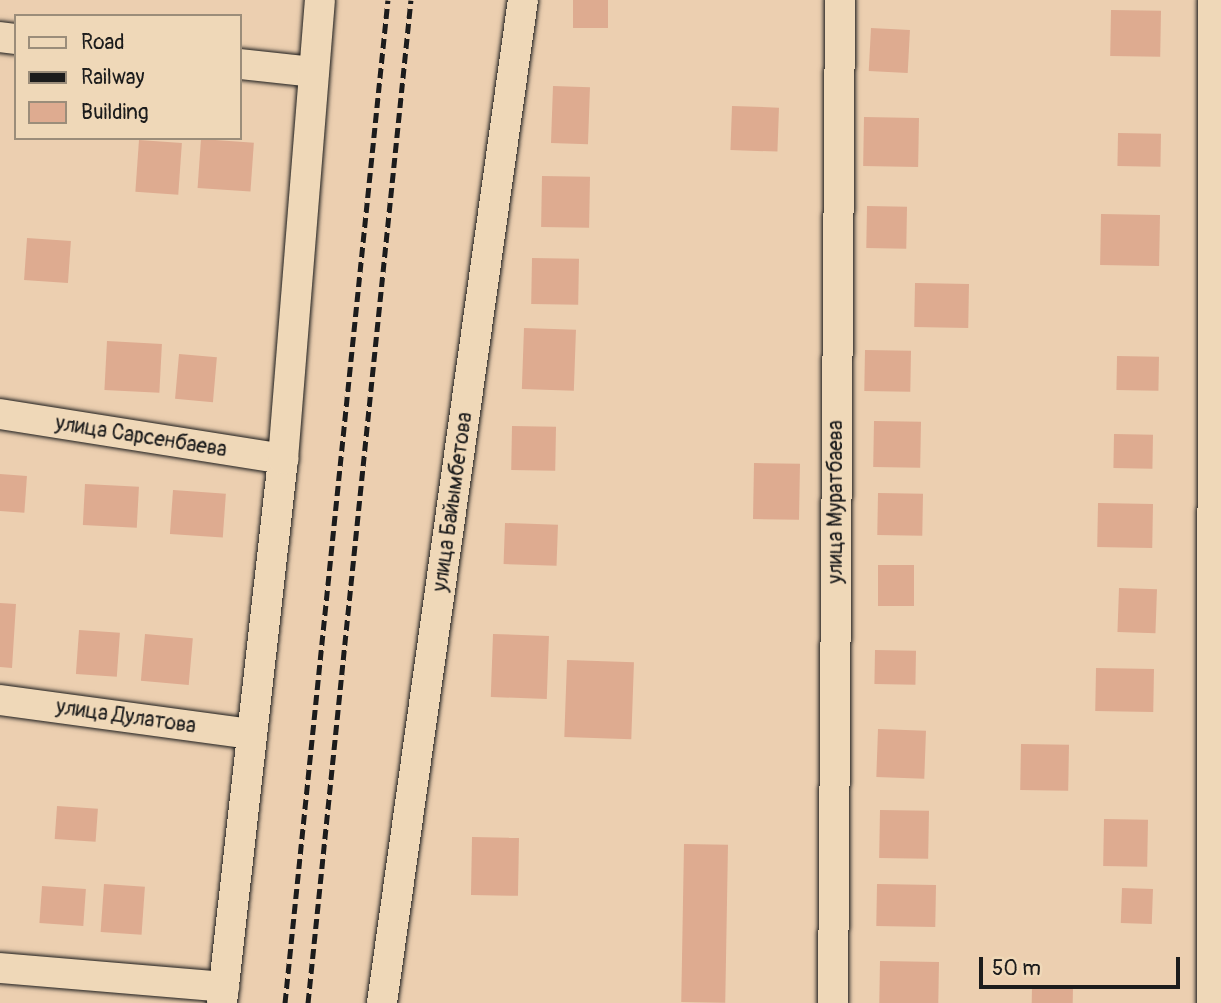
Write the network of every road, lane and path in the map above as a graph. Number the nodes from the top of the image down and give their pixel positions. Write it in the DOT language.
graph roads {
  1 [pos="320,0"];
  2 [pos="523,0"];
  3 [pos="840,0"];
  4 [pos="1213,0"];
  5 [pos="242,64"];
  6 [pos="314,72"];
  7 [pos="0,414"];
  8 [pos="283,459"];
  9 [pos="0,700"];
  10 [pos="252,734"];
  11 [pos="0,968"];
  12 [pos="223,995"];
  13 [pos="383,1003"];
  14 [pos="833,1003"];
  15 [pos="1212,1003"];
  1 -- 6 [label="street"];
  2 -- 13 [label="street, улица Байымбетова"];
  3 -- 14 [label="street, улица Муратбаева"];
  4 -- 15 [label="street"];
  5 -- 6 [label="street"];
  6 -- 8 [label="street"];
  7 -- 8 [label="street, улица Сарсенбаева"];
  8 -- 10 [label="street"];
  9 -- 10 [label="street, улица Дулатова"];
  10 -- 12 [label="street"];
  11 -- 12 [label="street"];
}
